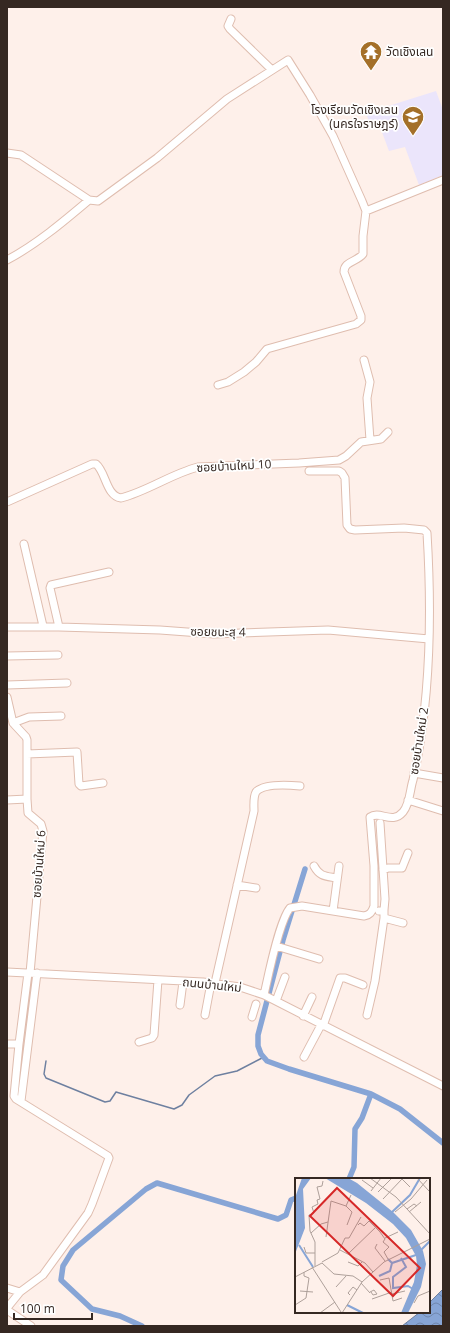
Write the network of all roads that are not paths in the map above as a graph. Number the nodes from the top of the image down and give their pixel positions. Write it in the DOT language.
graph roads {
  1 [pos="231,19"];
  2 [pos="272,70"];
  3 [pos="7,153"];
  4 [pos="443,180"];
  5 [pos="89,200"];
  6 [pos="366,211"];
  7 [pos="7,260"];
  8 [pos="364,360"];
  9 [pos="218,385"];
  10 [pos="388,432"];
  11 [pos="370,440"];
  12 [pos="309,471"];
  13 [pos="7,502"];
  14 [pos="24,544"];
  15 [pos="109,572"];
  16 [pos="43,626"];
  17 [pos="7,627"];
  18 [pos="58,627"];
  19 [pos="429,639"];
  20 [pos="58,655"];
  21 [pos="7,656"];
  22 [pos="67,683"];
  23 [pos="7,685"];
  24 [pos="7,697"];
  25 [pos="8,712"];
  26 [pos="62,716"];
  27 [pos="13,724"];
  28 [pos="28,754"];
  29 [pos="414,773"];
  30 [pos="443,778"];
  31 [pos="103,783"];
  32 [pos="300,786"];
  33 [pos="27,799"];
  34 [pos="7,800"];
  35 [pos="408,800"];
  36 [pos="443,811"];
  37 [pos="380,823"];
  38 [pos="408,853"];
  39 [pos="314,866"];
  40 [pos="339,866"];
  41 [pos="383,870"];
  42 [pos="338,878"];
  43 [pos="237,885"];
  44 [pos="256,888"];
  45 [pos="333,911"];
  46 [pos="371,913"];
  47 [pos="384,914"];
  48 [pos="403,923"];
  49 [pos="276,946"];
  50 [pos="319,959"];
  51 [pos="7,972"];
  52 [pos="32,973"];
  53 [pos="285,977"];
  54 [pos="158,980"];
  55 [pos="183,982"];
  56 [pos="213,983"];
  57 [pos="363,985"];
  58 [pos="312,997"];
  59 [pos="259,998"];
  60 [pos="276,1001"];
  61 [pos="180,1005"];
  62 [pos="205,1015"];
  63 [pos="368,1015"];
  64 [pos="304,1016"];
  65 [pos="252,1017"];
  66 [pos="322,1025"];
  67 [pos="139,1042"];
  68 [pos="7,1044"];
  69 [pos="19,1044"];
  70 [pos="304,1058"];
  71 [pos="443,1086"];
  72 [pos="11,1096"];
  73 [pos="22,1099"];
  74 [pos="7,1288"];
  75 [pos="20,1292"];
  76 [pos="7,1309"];
  77 [pos="31,1326"];
  1 -- 2 [label="street"];
  2 -- 5 [label="street"];
  2 -- 6 [label="street"];
  3 -- 5 [label="street"];
  4 -- 6 [label="street"];
  5 -- 7 [label="street"];
  6 -- 9 [label="street"];
  8 -- 11 [label="street"];
  10 -- 11 [label="street, ซอยบ้านใหม่ 10"];
  11 -- 13 [label="street, ซอยบ้านใหม่ 10"];
  12 -- 19 [label="street, ซอยบ้านใหม่ 2"];
  14 -- 16 [label="street"];
  15 -- 18 [label="street"];
  16 -- 17 [label="street, ซอยชนะสุ 4"];
  16 -- 18 [label="street, ซอยชนะสุ 4"];
  18 -- 19 [label="street, ซอยชนะสุ 4"];
  19 -- 29 [label="street, ซอยบ้านใหม่ 2"];
  20 -- 21 [label="street"];
  22 -- 23 [label="street"];
  24 -- 25 [label="street, ซอยบ้านใหม่ 6"];
  25 -- 27 [label="street, ซอยบ้านใหม่ 6"];
  26 -- 27 [label="street"];
  27 -- 28 [label="street, ซอยบ้านใหม่ 6"];
  28 -- 31 [label="street"];
  28 -- 33 [label="street, ซอยบ้านใหม่ 6"];
  29 -- 30 [label="street"];
  29 -- 35 [label="street, ซอยบ้านใหม่ 2"];
  32 -- 43 [label="street"];
  33 -- 34 [label="street"];
  33 -- 52 [label="street, ซอยบ้านใหม่ 6"];
  35 -- 36 [label="street"];
  35 -- 46 [label="street, ซอยบ้านใหม่ 2"];
  37 -- 41 [label="street"];
  38 -- 41 [label="street"];
  39 -- 42 [label="street"];
  40 -- 42 [label="street"];
  41 -- 47 [label="street"];
  42 -- 45 [label="street"];
  43 -- 44 [label="street"];
  43 -- 56 [label="street"];
  45 -- 46 [label="street"];
  45 -- 49 [label="street"];
  46 -- 47 [label="street"];
  47 -- 48 [label="street"];
  47 -- 63 [label="street"];
  49 -- 50 [label="street"];
  49 -- 59 [label="street"];
  51 -- 52 [label="street, ถนนบ้านใหม่"];
  52 -- 54 [label="street, ถนนบ้านใหม่"];
  52 -- 69 [label="street"];
  52 -- 73 [label="street"];
  53 -- 60 [label="street"];
  54 -- 55 [label="street, ถนนบ้านใหม่"];
  54 -- 67 [label="street"];
  55 -- 56 [label="street, ถนนบ้านใหม่"];
  55 -- 61 [label="street"];
  56 -- 59 [label="street, ถนนบ้านใหม่"];
  56 -- 62 [label="street"];
  57 -- 66 [label="street"];
  58 -- 64 [label="street"];
  59 -- 60 [label="street, ถนนบ้านใหม่"];
  59 -- 65 [label="street"];
  60 -- 64 [label="street, ถนนบ้านใหม่"];
  64 -- 66 [label="street, ถนนบ้านใหม่"];
  66 -- 70 [label="street"];
  66 -- 71 [label="street, ถนนบ้านใหม่"];
  68 -- 69 [label="street"];
  69 -- 72 [label="street"];
  72 -- 73 [label="street"];
  73 -- 75 [label="street"];
  74 -- 75 [label="street"];
  75 -- 76 [label="street"];
  76 -- 77 [label="street"];
}
